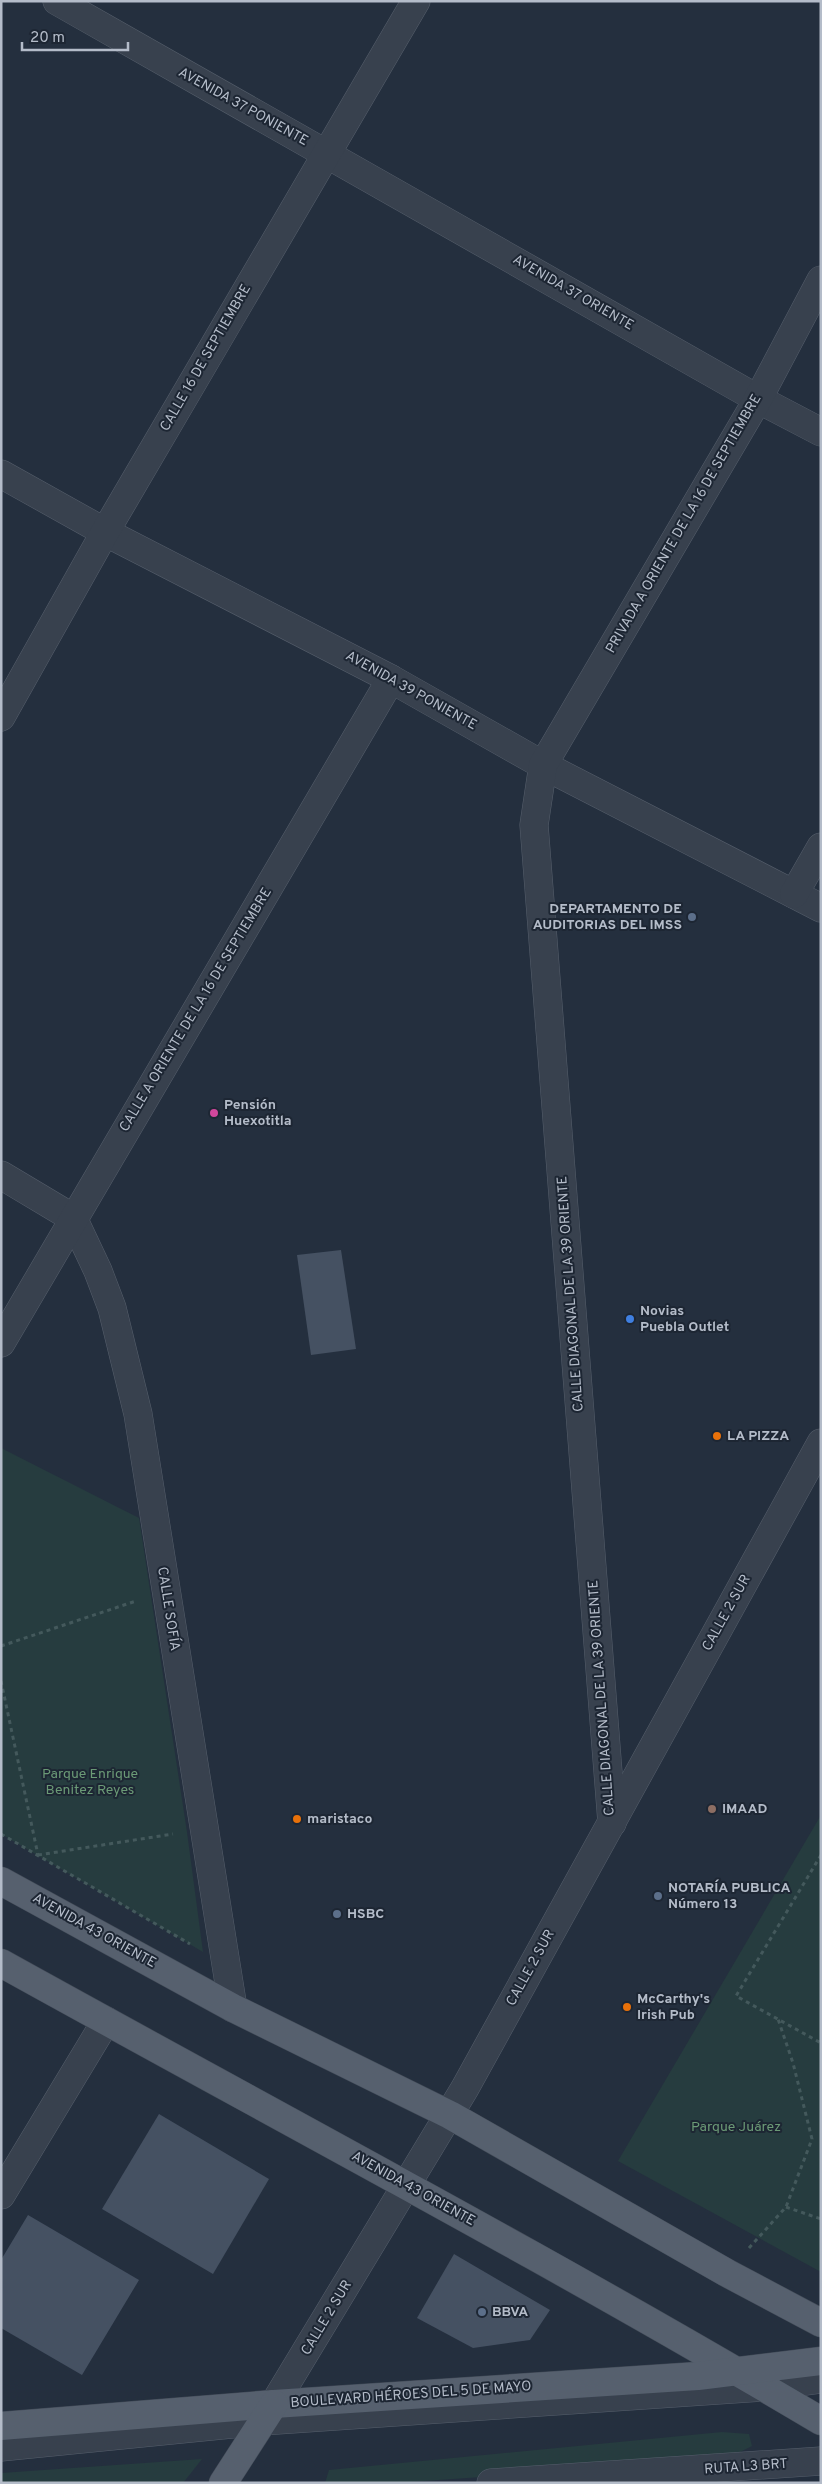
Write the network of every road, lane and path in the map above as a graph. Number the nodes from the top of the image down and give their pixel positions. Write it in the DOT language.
graph roads {
  1 [pos="57,1"];
  2 [pos="416,1"];
  3 [pos="326,153"];
  4 [pos="821,280"];
  5 [pos="758,399"];
  6 [pos="821,432"];
  7 [pos="1,474"];
  8 [pos="105,532"];
  9 [pos="391,679"];
  10 [pos="1,717"];
  11 [pos="542,765"];
  12 [pos="821,847"];
  13 [pos="794,894"];
  14 [pos="821,908"];
  15 [pos="1,1175"];
  16 [pos="73,1218"];
  17 [pos="1,1342"];
  18 [pos="821,1443"];
  19 [pos="141,1599"];
  20 [pos="1,1646"];
  21 [pos="1,1681"];
  22 [pos="612,1823"];
  23 [pos="178,1833"];
  24 [pos="1,1834"];
  25 [pos="38,1855"];
  26 [pos="821,1855"];
  27 [pos="1,1881"];
  28 [pos="1,1963"];
  29 [pos="227,1971"];
  30 [pos="233,2008"];
  31 [pos="778,2019"];
  32 [pos="106,2021"];
  33 [pos="821,2043"];
  34 [pos="450,2115"];
  35 [pos="407,2186"];
  36 [pos="1,2195"];
  37 [pos="786,2207"];
  38 [pos="821,2219"];
  39 [pos="728,2273"];
  40 [pos="821,2323"];
  41 [pos="821,2361"];
  42 [pos="739,2372"];
  43 [pos="821,2379"];
  44 [pos="764,2387"];
  45 [pos="268,2412"];
  46 [pos="821,2422"];
  47 [pos="1,2426"];
  48 [pos="1,2447"];
  49 [pos="821,2461"];
  50 [pos="223,2483"];
  51 [pos="490,2483"];
  1 -- 3 [label="street, AVENIDA 37 PONIENTE"];
  2 -- 3 [label="street, CALLE 16 DE SEPTIEMBRE"];
  3 -- 5 [label="street, AVENIDA 37 ORIENTE"];
  3 -- 8 [label="street, CALLE 16 DE SEPTIEMBRE"];
  4 -- 5 [label="street, PRIVADA A ORIENTE DE LA 16 DE SEPTIEMBRE"];
  5 -- 6 [label="street, AVENIDA 37 ORIENTE"];
  5 -- 11 [label="street, PRIVADA A ORIENTE DE LA 16 DE SEPTIEMBRE"];
  7 -- 8 [label="street, AVENIDA 39 PONIENTE"];
  8 -- 9 [label="street, AVENIDA 39 PONIENTE"];
  8 -- 10 [label="street, CALLE 16 DE SEPTIEMBRE"];
  9 -- 11 [label="street, AVENIDA 39 PONIENTE"];
  9 -- 16 [label="street, CALLE A ORIENTE DE LA 16 DE SEPTIEMBRE"];
  11 -- 13 [label="street, AVENIDA 39 PONIENTE"];
  11 -- 22 [label="street, CALLE DIAGONAL DE LA 39 ORIENTE"];
  12 -- 13 [label="street"];
  13 -- 14 [label="street, AVENIDA 39 PONIENTE"];
  15 -- 16 [label="street"];
  16 -- 17 [label="street, CALLE A ORIENTE DE LA 16 DE SEPTIEMBRE"];
  16 -- 29 [label="street, CALLE SOFÍA"];
  18 -- 22 [label="street, CALLE 2 SUR"];
  19 -- 20 [label="path"];
  21 -- 25 [label="path"];
  22 -- 34 [label="street, CALLE 2 SUR"];
  23 -- 25 [label="path"];
  24 -- 25 [label="path"];
  25 -- 29 [label="path"];
  26 -- 31 [label="path"];
  27 -- 30 [label="main road, AVENIDA 43 ORIENTE"];
  28 -- 32 [label="main road, AVENIDA 43 ORIENTE"];
  29 -- 30 [label="street, CALLE SOFÍA"];
  30 -- 34 [label="main road, AVENIDA 43 ORIENTE"];
  31 -- 33 [label="path"];
  31 -- 37 [label="path"];
  32 -- 35 [label="main road, AVENIDA 43 ORIENTE"];
  32 -- 36 [label="street"];
  34 -- 35 [label="street, CALLE 2 SUR"];
  34 -- 39 [label="main road, AVENIDA 43 ORIENTE"];
  35 -- 42 [label="main road, AVENIDA 43 ORIENTE"];
  35 -- 45 [label="street, CALLE 2 SUR"];
  37 -- 38 [label="path"];
  37 -- 39 [label="path"];
  39 -- 40 [label="main road, AVENIDA 43 ORIENTE"];
  41 -- 42 [label="main road, BOULEVARD HÉROES DEL 5 DE MAYO"];
  42 -- 44 [label="main road, AVENIDA 43 ORIENTE"];
  42 -- 45 [label="main road, BOULEVARD HÉROES DEL 5 DE MAYO"];
  43 -- 44 [label="street"];
  44 -- 45 [label="street"];
  44 -- 46 [label="main road, AVENIDA 43 ORIENTE"];
  45 -- 47 [label="main road, BOULEVARD HÉROES DEL 5 DE MAYO"];
  45 -- 48 [label="street"];
  45 -- 50 [label="main road, CALLE 2 SUR"];
  49 -- 51 [label="street, RUTA L3 BRT"];
}
